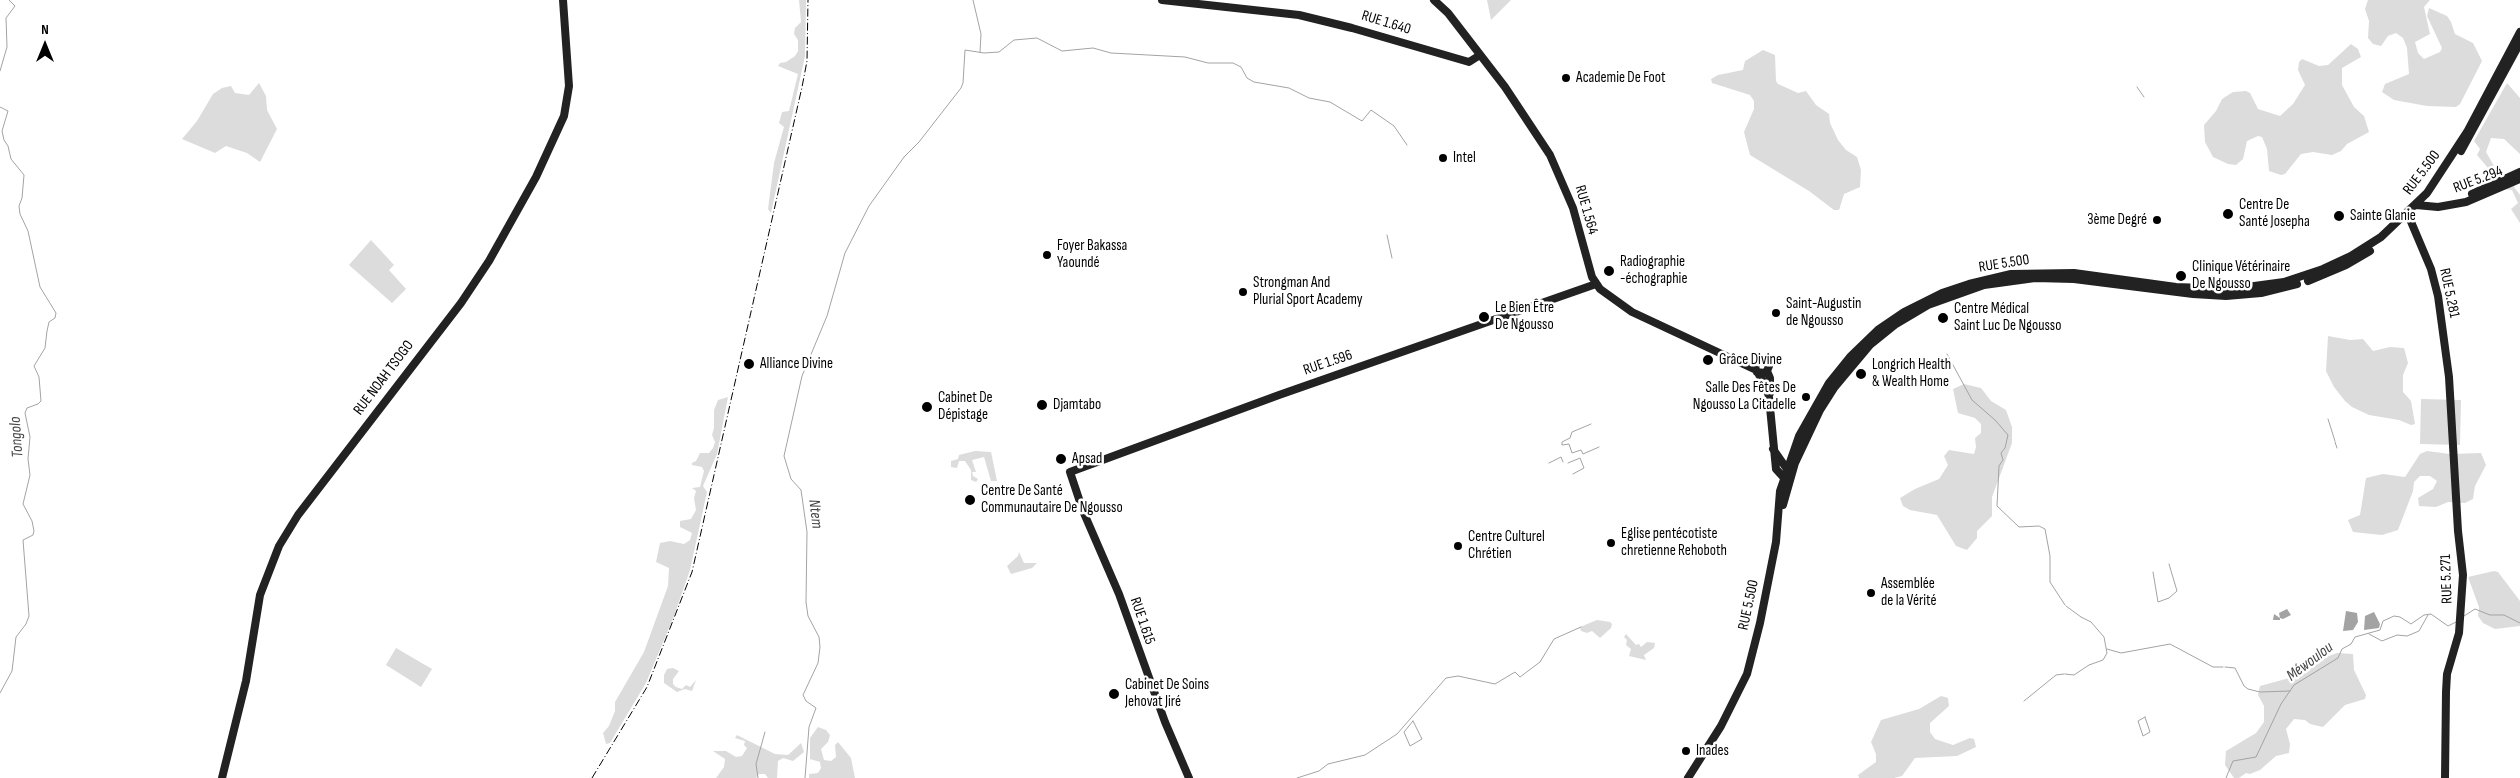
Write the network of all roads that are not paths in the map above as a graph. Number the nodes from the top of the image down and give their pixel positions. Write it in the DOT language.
graph roads {
  1 [pos="563,0"];
  2 [pos="1162,0"];
  3 [pos="1434,0"];
  4 [pos="2520,32"];
  5 [pos="2520,43"];
  6 [pos="1480,55"];
  7 [pos="2520,172"];
  8 [pos="2520,178"];
  9 [pos="2421,204"];
  10 [pos="2410,217"];
  11 [pos="1596,284"];
  12 [pos="1756,368"];
  13 [pos="1767,371"];
  14 [pos="2449,377"];
  15 [pos="1770,397"];
  16 [pos="1810,420"];
  17 [pos="1774,449"];
  18 [pos="1794,450"];
  19 [pos="1780,456"];
  20 [pos="1776,469"];
  21 [pos="1070,472"];
  22 [pos="1787,476"];
  23 [pos="1780,491"];
  24 [pos="1780,512"];
  25 [pos="222,778"];
  26 [pos="1189,778"];
  27 [pos="1688,778"];
  28 [pos="2445,778"];
  1 -- 25 [label="main road, RUE NOAH TSOGO"];
  2 -- 6 [label="main road, RUE 1.640"];
  3 -- 6 [label="main road, RUE 1.564"];
  4 -- 9 [label="main road, RUE 5.500"];
  5 -- 9 [label="main road, RUE 5.500"];
  6 -- 11 [label="main road, RUE 1.564"];
  7 -- 9 [label="main road, RUE 5.294"];
  8 -- 9 [label="main road, RUE 5.294"];
  9 -- 10 [label="main road, RUE 5.500"];
  9 -- 16 [label="main road, RUE 5.500"];
  10 -- 14 [label="main road, RUE 5.281"];
  10 -- 16 [label="main road, RUE 5.500"];
  11 -- 12 [label="main road, RUE 1.564"];
  11 -- 21 [label="main road, RUE 1.596"];
  12 -- 13 [label="main road"];
  12 -- 13 [label="main road"];
  12 -- 15 [label="main road"];
  13 -- 15 [label="main road"];
  14 -- 28 [label="main road, RUE 5.271"];
  15 -- 17 [label="main road"];
  16 -- 18 [label="main road, RUE 5.500"];
  16 -- 22 [label="main road"];
  17 -- 19 [label="main road"];
  17 -- 20 [label="main road"];
  18 -- 19 [label="main road"];
  18 -- 22 [label="main road, RUE 5.500"];
  19 -- 22 [label="main road"];
  20 -- 22 [label="main road"];
  20 -- 23 [label="main road"];
  21 -- 26 [label="main road, RUE 1.615"];
  22 -- 23 [label="main road, RUE 5.500"];
  22 -- 24 [label="main road"];
  23 -- 24 [label="main road, RUE 5.500"];
  24 -- 27 [label="main road, RUE 5.500"];
}
